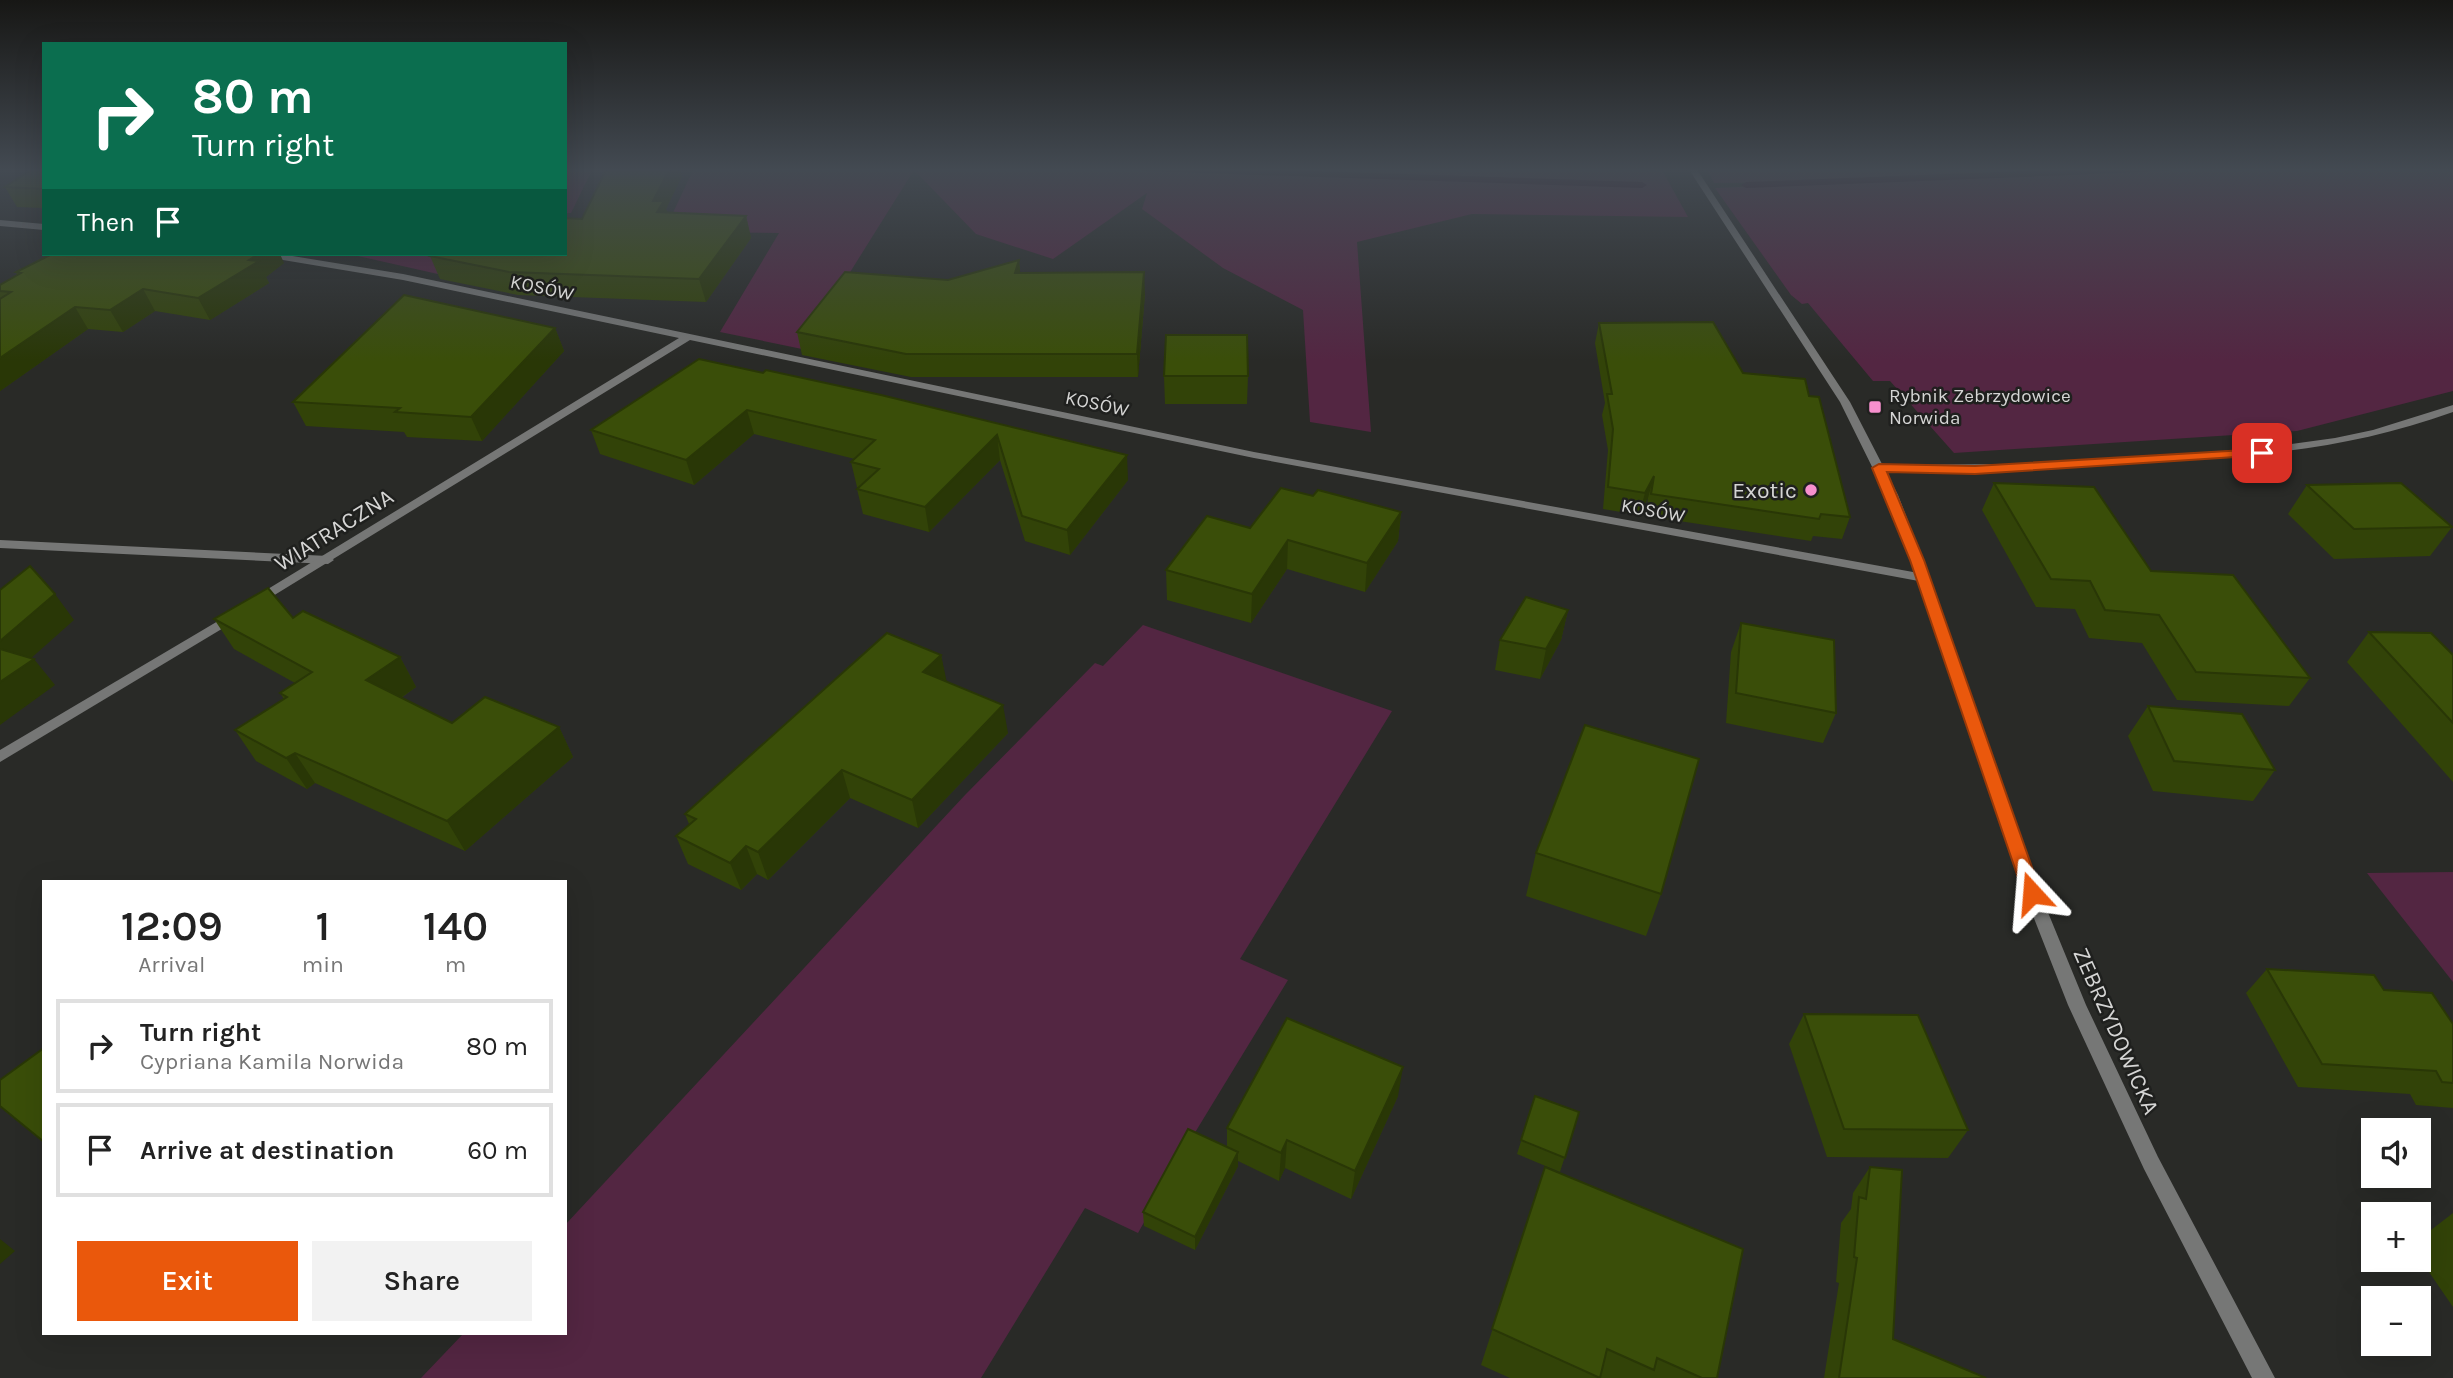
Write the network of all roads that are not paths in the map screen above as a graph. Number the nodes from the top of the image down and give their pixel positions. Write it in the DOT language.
graph roads {
  1 [pos="1735,232"];
  2 [pos="277,256"];
  3 [pos="689,336"];
  4 [pos="2453,408"];
  5 [pos="1879,468"];
  6 [pos="0,544"];
  7 [pos="328,559"];
  8 [pos="1924,578"];
  9 [pos="0,757"];
  10 [pos="2264,1378"];
  1 -- 5 [label="street, ZEBRZYDOWICKA"];
  2 -- 3 [label="street, KOSÓW"];
  3 -- 7 [label="street, WIATRACZNA"];
  3 -- 8 [label="street, KOSÓW"];
  4 -- 5 [label="street"];
  5 -- 8 [label="street, ZEBRZYDOWICKA"];
  6 -- 7 [label="street"];
  7 -- 9 [label="street, WIATRACZNA"];
  8 -- 10 [label="street, ZEBRZYDOWICKA"];
}
